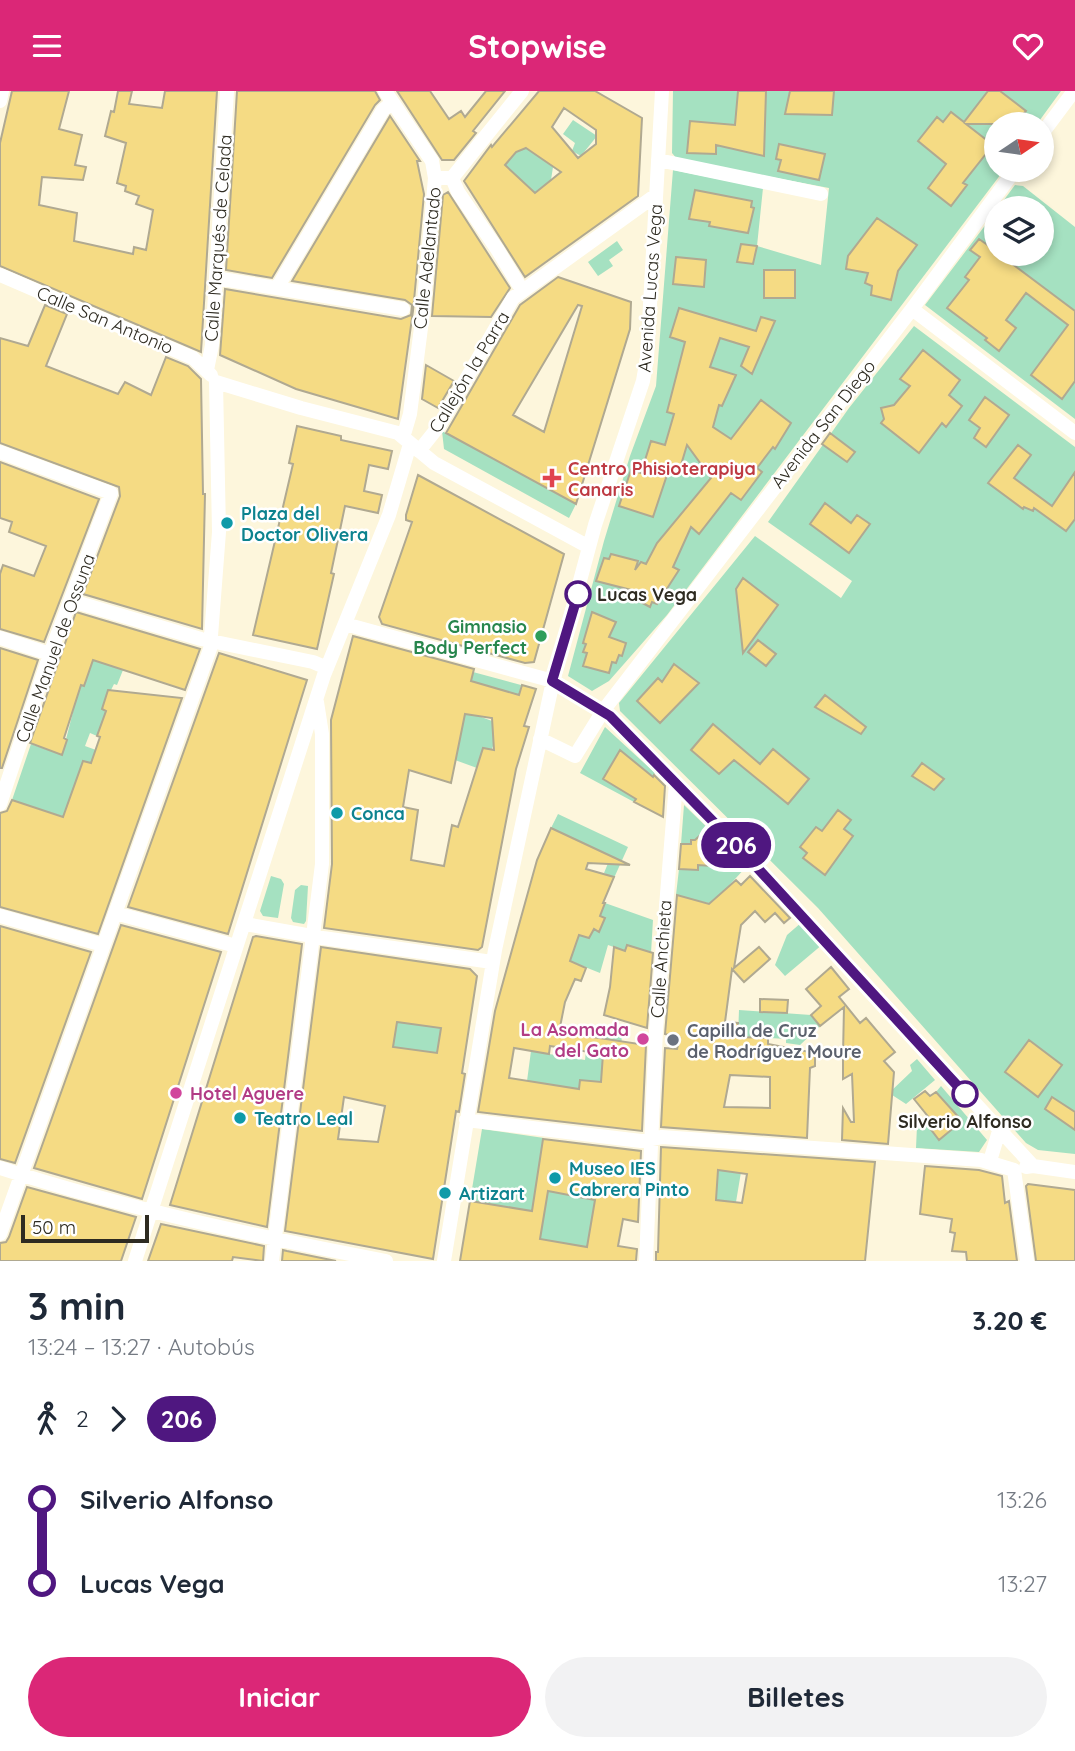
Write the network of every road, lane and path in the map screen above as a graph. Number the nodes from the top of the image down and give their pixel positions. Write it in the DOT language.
graph roads {
  1 [pos="2,91"];
  2 [pos="227,91"];
  3 [pos="522,91"];
  4 [pos="662,91"];
  5 [pos="1074,91"];
  6 [pos="388,97"];
  7 [pos="0,100"];
  8 [pos="1054,118"];
  9 [pos="658,160"];
  10 [pos="452,178"];
  11 [pos="435,179"];
  12 [pos="1007,182"];
  13 [pos="821,194"];
  14 [pos="656,195"];
  15 [pos="0,275"];
  16 [pos="216,278"];
  17 [pos="519,285"];
  18 [pos="277,288"];
  19 [pos="403,309"];
  20 [pos="912,309"];
  21 [pos="212,376"];
  22 [pos="398,433"];
  23 [pos="1075,433"];
  24 [pos="415,448"];
  25 [pos="0,451"];
  26 [pos="589,547"];
  27 [pos="72,601"];
  28 [pos="345,624"];
  29 [pos="0,638"];
  30 [pos="208,643"];
  31 [pos="50,654"];
  32 [pos="327,668"];
  33 [pos="552,681"];
  34 [pos="317,698"];
  35 [pos="606,714"];
  36 [pos="540,739"];
  37 [pos="676,783"];
  38 [pos="0,804"];
  39 [pos="115,913"];
  40 [pos="0,916"];
  41 [pos="245,923"];
  42 [pos="317,939"];
  43 [pos="103,945"];
  44 [pos="236,946"];
  45 [pos="494,956"];
  46 [pos="466,1120"];
  47 [pos="999,1131"];
  48 [pos="650,1139"];
  49 [pos="990,1161"];
  50 [pos="1033,1165"];
  51 [pos="0,1168"];
  52 [pos="1014,1170"];
  53 [pos="1075,1172"];
  54 [pos="21,1175"];
  55 [pos="152,1212"];
  56 [pos="0,1234"];
  57 [pos="275,1240"];
  58 [pos="135,1261"];
  59 [pos="272,1261"];
  60 [pos="386,1261"];
  61 [pos="444,1261"];
  62 [pos="646,1261"];
  63 [pos="1027,1261"];
  1 -- 7 [label="street"];
  2 -- 16 [label="street, Calle Marqués de Celada"];
  3 -- 10 [label="street"];
  4 -- 9 [label="street, Avenida Lucas Vega"];
  5 -- 8 [label="street"];
  6 -- 11 [label="street, Calle Adelantado"];
  6 -- 18 [label="street"];
  9 -- 13 [label="street"];
  9 -- 14 [label="street, Avenida Lucas Vega"];
  10 -- 11 [label="street"];
  10 -- 17 [label="street"];
  11 -- 22 [label="street, Calle Adelantado"];
  12 -- 20 [label="street, Avenida San Diego"];
  14 -- 24 [label="street, Callejón la Parra"];
  14 -- 26 [label="street, Avenida Lucas Vega"];
  15 -- 21 [label="street, Calle San Antonio"];
  16 -- 18 [label="street"];
  16 -- 21 [label="street, Calle Marqués de Celada"];
  18 -- 19 [label="street"];
  20 -- 23 [label="street"];
  20 -- 35 [label="street, Avenida San Diego"];
  21 -- 22 [label="street, Calle San Antonio"];
  21 -- 30 [label="street"];
  22 -- 24 [label="street"];
  24 -- 26 [label="street"];
  24 -- 28 [label="street"];
  25 -- 27 [label="street, Calle Manuel de Ossuna"];
  26 -- 33 [label="street, Avenida Lucas Vega"];
  27 -- 30 [label="street"];
  27 -- 31 [label="street, Calle Manuel de Ossuna"];
  28 -- 32 [label="street"];
  28 -- 33 [label="street"];
  29 -- 31 [label="street"];
  30 -- 32 [label="street"];
  30 -- 39 [label="street"];
  31 -- 38 [label="street, Calle Manuel de Ossuna"];
  32 -- 34 [label="street"];
  33 -- 35 [label="street"];
  33 -- 36 [label="street, Avenida Lucas Vega"];
  34 -- 41 [label="street"];
  34 -- 42 [label="street"];
  35 -- 36 [label="street, Avenida San Diego"];
  35 -- 37 [label="street"];
  36 -- 45 [label="street, Avenida Lucas Vega"];
  37 -- 47 [label="street"];
  37 -- 48 [label="street, Calle Anchieta"];
  39 -- 43 [label="street"];
  39 -- 44 [label="street"];
  40 -- 43 [label="street"];
  41 -- 42 [label="street"];
  41 -- 44 [label="street"];
  42 -- 45 [label="street"];
  42 -- 57 [label="street"];
  43 -- 54 [label="street"];
  44 -- 55 [label="street"];
  45 -- 46 [label="street, Avenida Lucas Vega"];
  46 -- 48 [label="street"];
  46 -- 61 [label="street, Avenida Lucas Vega"];
  47 -- 49 [label="street"];
  47 -- 50 [label="street"];
  48 -- 49 [label="street"];
  48 -- 62 [label="street, Calle Anchieta"];
  49 -- 52 [label="street"];
  50 -- 52 [label="street"];
  50 -- 53 [label="street"];
  51 -- 54 [label="street"];
  52 -- 63 [label="street"];
  54 -- 55 [label="street"];
  54 -- 56 [label="street"];
  55 -- 57 [label="street"];
  55 -- 58 [label="street"];
  57 -- 59 [label="street"];
  57 -- 60 [label="street"];
}
